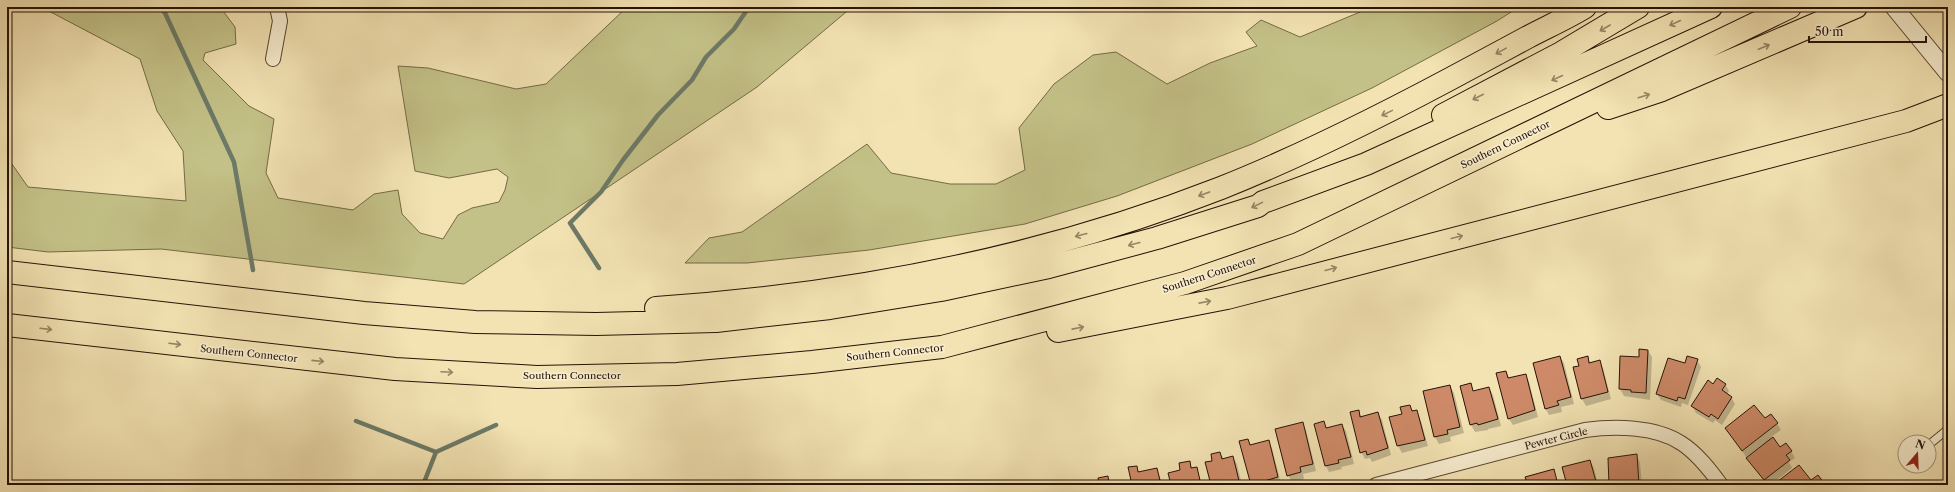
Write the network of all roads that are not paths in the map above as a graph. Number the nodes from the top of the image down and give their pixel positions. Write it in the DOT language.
graph roads {
  1 [pos="277,7"];
  2 [pos="1571,7"];
  3 [pos="1585,7"];
  4 [pos="1638,7"];
  5 [pos="1711,7"];
  6 [pos="1790,7"];
  7 [pos="1856,7"];
  8 [pos="1894,7"];
  9 [pos="1526,38"];
  10 [pos="274,59"];
  11 [pos="1948,73"];
  12 [pos="1948,105"];
  13 [pos="1527,134"];
  14 [pos="1283,195"];
  15 [pos="7,272"];
  16 [pos="364,313"];
  17 [pos="7,325"];
  18 [pos="942,347"];
  19 [pos="1948,429"];
  20 [pos="1937,438"];
  21 [pos="1376,485"];
  22 [pos="1721,485"];
  1 -- 10 [label="street"];
  2 -- 9 [label="highway"];
  3 -- 9 [label="highway"];
  4 -- 14 [label="highway, one-way"];
  5 -- 14 [label="highway, one-way"];
  6 -- 13 [label="highway, Southern Connector"];
  13 -- 7 [label="highway, one-way"];
  8 -- 11 [label="street"];
  9 -- 16 [label="highway, one-way"];
  18 -- 12 [label="highway, one-way"];
  13 -- 18 [label="highway, Southern Connector"];
  14 -- 16 [label="highway, one-way"];
  15 -- 16 [label="highway"];
  17 -- 18 [label="highway, Southern Connector, one-way"];
  19 -- 20 [label="lane"];
  21 -- 22 [label="street, Pewter Circle"];
}
